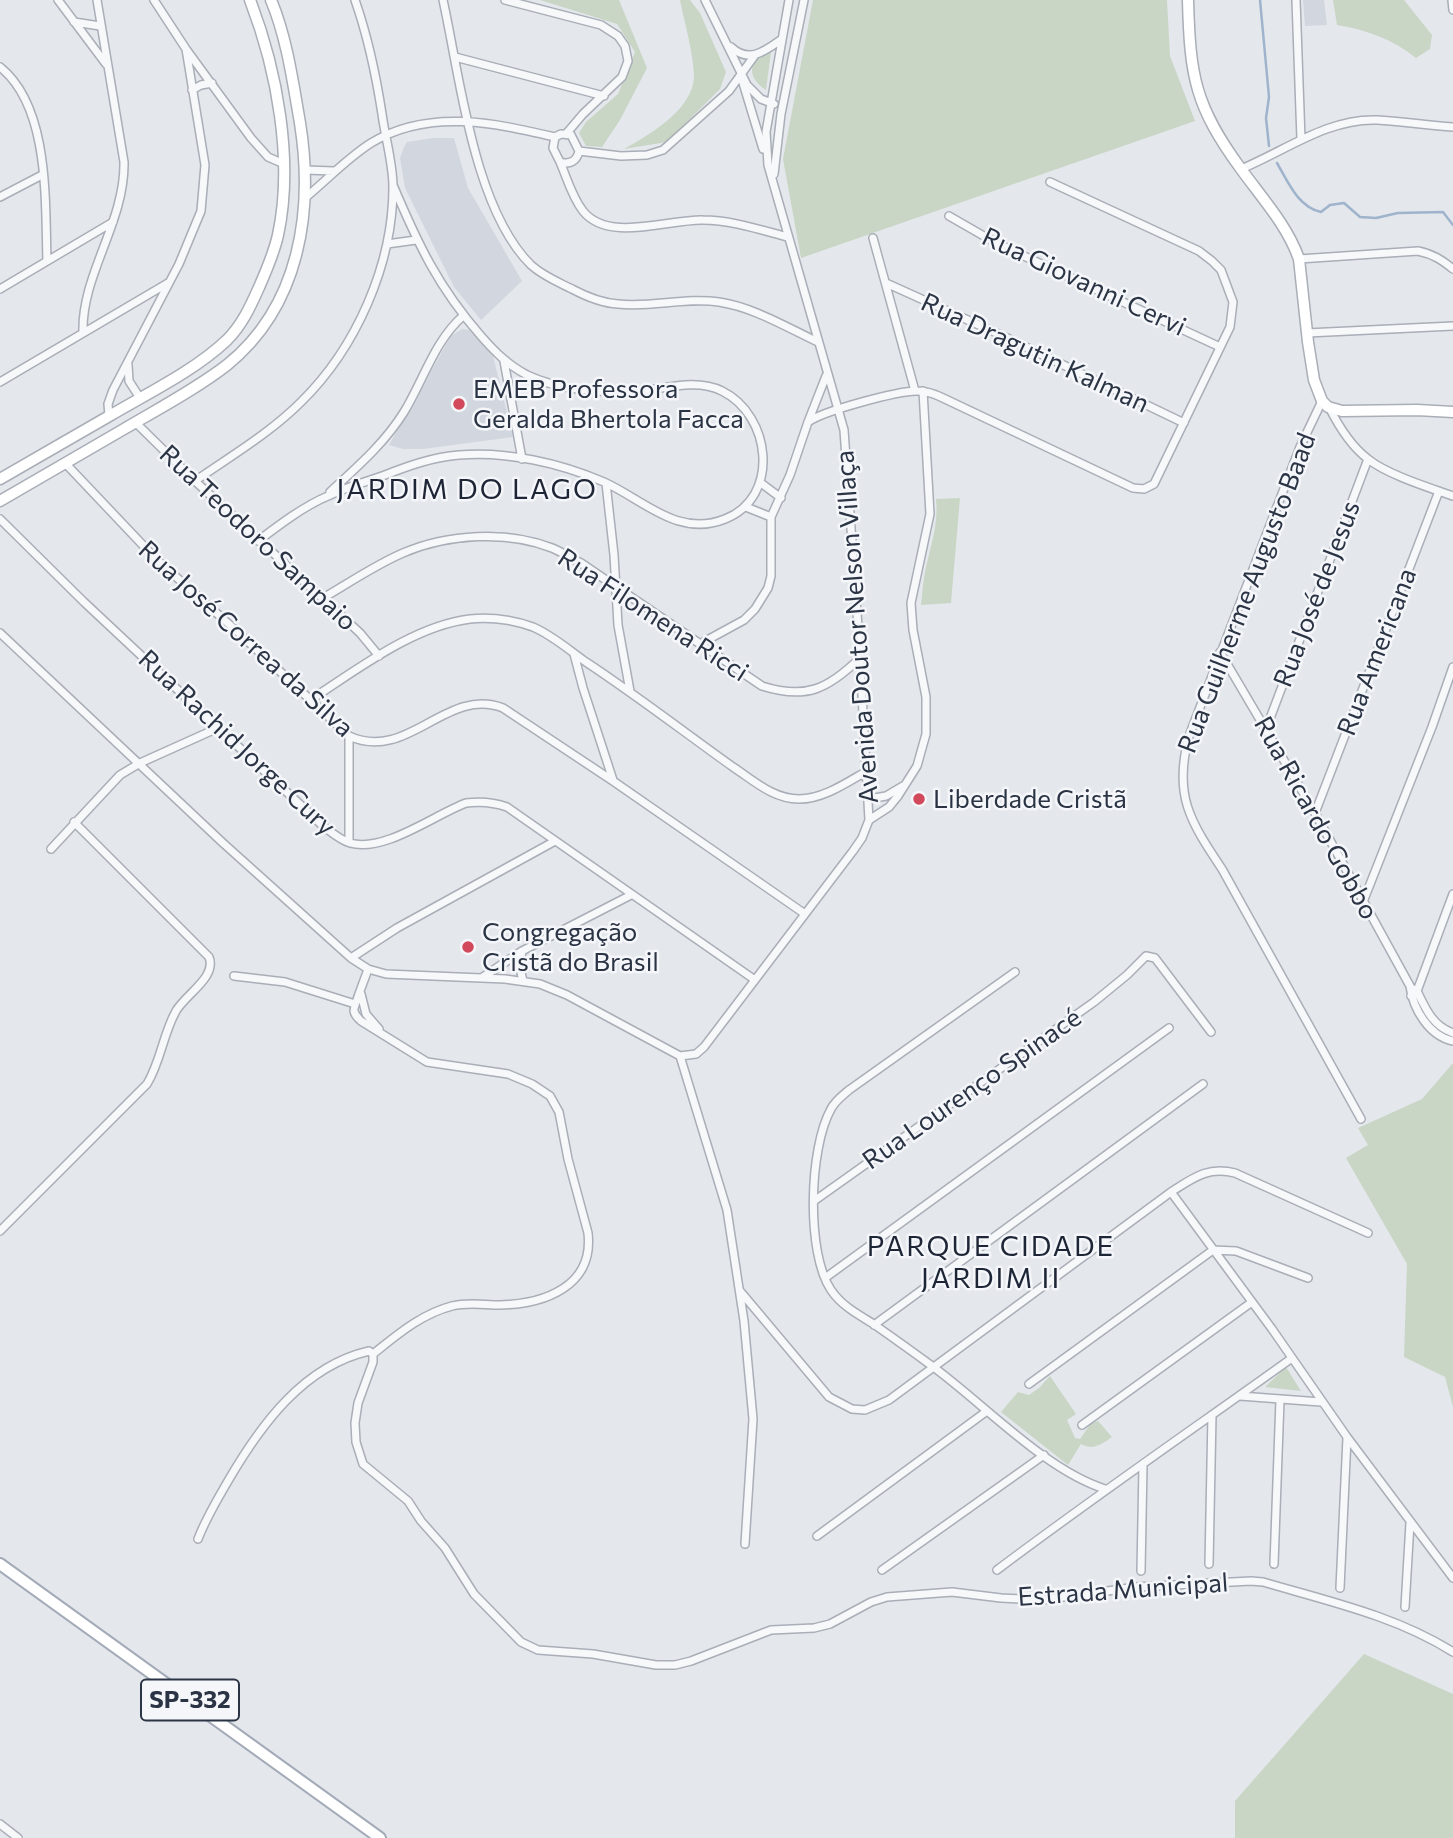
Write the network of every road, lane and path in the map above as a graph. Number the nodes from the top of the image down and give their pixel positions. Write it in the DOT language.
graph roads {
  1 [pos="58,0"];
  2 [pos="97,0"];
  3 [pos="154,0"];
  4 [pos="250,0"];
  5 [pos="271,0"];
  6 [pos="355,0"];
  7 [pos="443,0"];
  8 [pos="505,0"];
  9 [pos="705,0"];
  10 [pos="789,0"];
  11 [pos="804,0"];
  12 [pos="1188,0"];
  13 [pos="1296,0"];
  14 [pos="1452,0"];
  15 [pos="1453,10"];
  16 [pos="74,22"];
  17 [pos="100,26"];
  18 [pos="782,39"];
  19 [pos="728,44"];
  20 [pos="186,49"];
  21 [pos="755,55"];
  22 [pos="455,57"];
  23 [pos="106,65"];
  24 [pos="0,68"];
  25 [pos="741,73"];
  26 [pos="212,83"];
  27 [pos="192,90"];
  28 [pos="745,90"];
  29 [pos="729,91"];
  30 [pos="604,96"];
  31 [pos="770,103"];
  32 [pos="783,104"];
  33 [pos="750,107"];
  34 [pos="780,120"];
  35 [pos="468,121"];
  36 [pos="1453,127"];
  37 [pos="766,132"];
  38 [pos="566,134"];
  39 [pos="385,136"];
  40 [pos="555,137"];
  41 [pos="1301,139"];
  42 [pos="579,151"];
  43 [pos="560,162"];
  44 [pos="284,164"];
  45 [pos="768,165"];
  46 [pos="1241,169"];
  47 [pos="304,170"];
  48 [pos="334,171"];
  49 [pos="42,175"];
  50 [pos="773,178"];
  51 [pos="1050,182"];
  52 [pos="393,185"];
  53 [pos="283,188"];
  54 [pos="0,197"];
  55 [pos="304,198"];
  56 [pos="949,216"];
  57 [pos="113,222"];
  58 [pos="789,237"];
  59 [pos="873,238"];
  60 [pos="416,240"];
  61 [pos="387,244"];
  62 [pos="1299,259"];
  63 [pos="47,261"];
  64 [pos="1453,269"];
  65 [pos="169,282"];
  66 [pos="886,283"];
  67 [pos="0,289"];
  68 [pos="463,316"];
  69 [pos="1453,326"];
  70 [pos="83,333"];
  71 [pos="1307,333"];
  72 [pos="818,342"];
  73 [pos="1220,346"];
  74 [pos="504,361"];
  75 [pos="128,364"];
  76 [pos="827,376"];
  77 [pos="0,382"];
  78 [pos="919,391"];
  79 [pos="140,398"];
  80 [pos="1325,404"];
  81 [pos="838,409"];
  82 [pos="1453,412"];
  83 [pos="149,414"];
  84 [pos="109,416"];
  85 [pos="135,422"];
  86 [pos="808,422"];
  87 [pos="1184,423"];
  88 [pos="122,429"];
  89 [pos="522,458"];
  90 [pos="1368,459"];
  91 [pos="66,464"];
  92 [pos="0,479"];
  93 [pos="195,481"];
  94 [pos="606,483"];
  95 [pos="761,483"];
  96 [pos="1439,491"];
  97 [pos="326,496"];
  98 [pos="1453,496"];
  99 [pos="781,498"];
  100 [pos="0,501"];
  101 [pos="746,507"];
  102 [pos="771,517"];
  103 [pos="0,519"];
  104 [pos="258,541"];
  105 [pos="615,586"];
  106 [pos="323,598"];
  107 [pos="0,633"];
  108 [pos="701,644"];
  109 [pos="1220,652"];
  110 [pos="574,654"];
  111 [pos="379,656"];
  112 [pos="860,658"];
  113 [pos="1453,667"];
  114 [pos="630,691"];
  115 [pos="310,700"];
  116 [pos="220,727"];
  117 [pos="1266,729"];
  118 [pos="349,736"];
  119 [pos="140,764"];
  120 [pos="867,771"];
  121 [pos="613,781"];
  122 [pos="906,783"];
  123 [pos="869,799"];
  124 [pos="1315,813"];
  125 [pos="869,820"];
  126 [pos="75,821"];
  127 [pos="555,841"];
  128 [pos="349,842"];
  129 [pos="51,849"];
  130 [pos="1453,894"];
  131 [pos="631,895"];
  132 [pos="1363,902"];
  133 [pos="805,914"];
  134 [pos="522,951"];
  135 [pos="351,957"];
  136 [pos="368,969"];
  137 [pos="1015,972"];
  138 [pos="234,975"];
  139 [pos="483,977"];
  140 [pos="755,980"];
  141 [pos="523,981"];
  142 [pos="1412,991"];
  143 [pos="361,993"];
  144 [pos="355,1004"];
  145 [pos="1169,1028"];
  146 [pos="1211,1032"];
  147 [pos="1453,1033"];
  148 [pos="390,1039"];
  149 [pos="1453,1041"];
  150 [pos="680,1056"];
  151 [pos="1203,1083"];
  152 [pos="1361,1119"];
  153 [pos="1171,1192"];
  154 [pos="814,1201"];
  155 [pos="0,1231"];
  156 [pos="1368,1233"];
  157 [pos="1213,1250"];
  158 [pos="825,1278"];
  159 [pos="1308,1278"];
  160 [pos="740,1291"];
  161 [pos="1252,1302"];
  162 [pos="874,1325"];
  163 [pos="373,1354"];
  164 [pos="1292,1358"];
  165 [pos="934,1367"];
  166 [pos="1029,1384"];
  167 [pos="1240,1396"];
  168 [pos="1280,1400"];
  169 [pos="1321,1402"];
  170 [pos="987,1411"];
  171 [pos="1212,1415"];
  172 [pos="1082,1425"];
  173 [pos="1347,1437"];
  174 [pos="1044,1455"];
  175 [pos="1143,1465"];
  176 [pos="1105,1489"];
  177 [pos="1410,1522"];
  178 [pos="817,1536"];
  179 [pos="198,1539"];
  180 [pos="745,1544"];
  181 [pos="0,1564"];
  182 [pos="1209,1564"];
  183 [pos="1274,1564"];
  184 [pos="882,1570"];
  185 [pos="997,1570"];
  186 [pos="1141,1571"];
  187 [pos="1453,1578"];
  188 [pos="1340,1588"];
  189 [pos="1405,1607"];
  190 [pos="1453,1652"];
  191 [pos="0,1824"];
  192 [pos="18,1838"];
  193 [pos="380,1838"];
  1 -- 16 [label="street"];
  2 -- 17 [label="street"];
  3 -- 20 [label="street"];
  4 -- 44 [label="main road"];
  5 -- 47 [label="main road"];
  6 -- 39 [label="street"];
  7 -- 22 [label="street"];
  8 -- 30 [label="street"];
  9 -- 19 [label="street"];
  10 -- 18 [label="street, Avenida Doutor Nelson Villaça"];
  11 -- 32 [label="street, Avenida Doutor Nelson Villaça"];
  12 -- 46 [label="main road"];
  13 -- 41 [label="street"];
  14 -- 15 [label="street"];
  16 -- 17 [label="street"];
  16 -- 23 [label="street"];
  17 -- 23 [label="street"];
  18 -- 21 [label="street"];
  18 -- 31 [label="street, Avenida Doutor Nelson Villaça"];
  19 -- 21 [label="street"];
  19 -- 25 [label="street"];
  20 -- 26 [label="street"];
  20 -- 27 [label="street"];
  21 -- 25 [label="street"];
  22 -- 30 [label="street"];
  22 -- 35 [label="street"];
  23 -- 57 [label="street"];
  24 -- 49 [label="street"];
  25 -- 28 [label="street"];
  25 -- 29 [label="street"];
  25 -- 31 [label="street"];
  26 -- 27 [label="street"];
  26 -- 44 [label="street"];
  27 -- 65 [label="street"];
  28 -- 29 [label="street"];
  28 -- 33 [label="street"];
  29 -- 42 [label="street"];
  30 -- 38 [label="street"];
  31 -- 32 [label="street"];
  31 -- 37 [label="street, Avenida Doutor Nelson Villaça"];
  32 -- 34 [label="street, Avenida Doutor Nelson Villaça"];
  33 -- 37 [label="street"];
  33 -- 45 [label="street"];
  34 -- 37 [label="street"];
  34 -- 50 [label="street, Avenida Doutor Nelson Villaça"];
  35 -- 39 [label="street"];
  35 -- 40 [label="street"];
  35 -- 72 [label="street"];
  36 -- 41 [label="street"];
  37 -- 45 [label="street, Avenida Doutor Nelson Villaça"];
  38 -- 40 [label="street"];
  38 -- 42 [label="street"];
  39 -- 48 [label="street"];
  39 -- 52 [label="street"];
  40 -- 43 [label="street"];
  41 -- 46 [label="street"];
  42 -- 43 [label="street"];
  43 -- 58 [label="street"];
  44 -- 47 [label="main road"];
  44 -- 53 [label="main road"];
  45 -- 50 [label="street, Avenida Doutor Nelson Villaça"];
  46 -- 62 [label="main road"];
  47 -- 48 [label="street"];
  47 -- 55 [label="main road"];
  48 -- 55 [label="street"];
  49 -- 54 [label="street"];
  49 -- 63 [label="street"];
  50 -- 58 [label="street, Avenida Doutor Nelson Villaça"];
  51 -- 73 [label="street"];
  52 -- 60 [label="street"];
  52 -- 61 [label="street"];
  53 -- 55 [label="main road"];
  53 -- 79 [label="main road"];
  55 -- 83 [label="main road"];
  56 -- 73 [label="street, Rua Giovanni Cervi"];
  57 -- 63 [label="street"];
  57 -- 70 [label="street"];
  58 -- 72 [label="street, Avenida Doutor Nelson Villaça"];
  59 -- 66 [label="street"];
  60 -- 61 [label="street"];
  60 -- 68 [label="street"];
  61 -- 93 [label="street"];
  62 -- 64 [label="street"];
  62 -- 71 [label="main road"];
  63 -- 67 [label="street"];
  65 -- 70 [label="street"];
  65 -- 75 [label="street"];
  66 -- 78 [label="street"];
  66 -- 87 [label="street, Rua Dragutin Kalman"];
  68 -- 74 [label="street"];
  68 -- 97 [label="street"];
  69 -- 71 [label="street"];
  70 -- 77 [label="street"];
  71 -- 80 [label="main road"];
  72 -- 76 [label="street, Avenida Doutor Nelson Villaça"];
  73 -- 87 [label="street"];
  74 -- 89 [label="street"];
  74 -- 95 [label="street"];
  75 -- 79 [label="street"];
  75 -- 84 [label="street"];
  76 -- 81 [label="street, Avenida Doutor Nelson Villaça"];
  76 -- 86 [label="street"];
  78 -- 81 [label="street"];
  78 -- 87 [label="street"];
  78 -- 122 [label="street"];
  79 -- 83 [label="main road"];
  79 -- 84 [label="main road"];
  80 -- 82 [label="main road"];
  80 -- 90 [label="street"];
  80 -- 109 [label="street, Rua Guilherme Augusto Baad"];
  81 -- 86 [label="street"];
  81 -- 112 [label="street, Avenida Doutor Nelson Villaça"];
  83 -- 85 [label="main road"];
  84 -- 88 [label="main road"];
  84 -- 92 [label="main road"];
  85 -- 88 [label="main road"];
  85 -- 93 [label="street, Rua Teodoro Sampaio"];
  86 -- 99 [label="street"];
  88 -- 91 [label="main road"];
  89 -- 94 [label="street"];
  89 -- 97 [label="street"];
  90 -- 96 [label="street"];
  90 -- 117 [label="street, Rua José de Jesus"];
  91 -- 100 [label="main road"];
  91 -- 115 [label="street, Rua José Correa da Silva"];
  93 -- 104 [label="street, Rua Teodoro Sampaio"];
  94 -- 101 [label="street"];
  94 -- 105 [label="street"];
  95 -- 99 [label="street"];
  95 -- 101 [label="street"];
  96 -- 98 [label="street"];
  96 -- 124 [label="street, Rua Americana"];
  97 -- 104 [label="street"];
  99 -- 102 [label="street"];
  101 -- 102 [label="street"];
  102 -- 108 [label="street"];
  103 -- 116 [label="street, Rua Rachid Jorge Cury"];
  104 -- 106 [label="street, Rua Teodoro Sampaio"];
  105 -- 106 [label="street, Rua Filomena Ricci"];
  105 -- 108 [label="street, Rua Filomena Ricci"];
  105 -- 114 [label="street"];
  106 -- 111 [label="street, Rua Teodoro Sampaio"];
  107 -- 119 [label="street"];
  108 -- 112 [label="street, Rua Filomena Ricci"];
  109 -- 117 [label="street, Rua Ricardo Gobbo"];
  109 -- 152 [label="street, Rua Guilherme Augusto Baad"];
  110 -- 111 [label="street"];
  110 -- 114 [label="street"];
  110 -- 121 [label="street"];
  111 -- 115 [label="street"];
  112 -- 120 [label="street, Avenida Doutor Nelson Villaça"];
  113 -- 132 [label="street"];
  114 -- 120 [label="street"];
  115 -- 118 [label="street, Rua José Correa da Silva"];
  116 -- 119 [label="street"];
  116 -- 128 [label="street, Rua Rachid Jorge Cury"];
  117 -- 124 [label="street, Rua Ricardo Gobbo"];
  118 -- 121 [label="street, Rua José Correa da Silva"];
  118 -- 128 [label="street"];
  119 -- 126 [label="street"];
  119 -- 135 [label="street"];
  120 -- 123 [label="street, Avenida Doutor Nelson Villaça"];
  121 -- 133 [label="street, Rua José Correa da Silva"];
  122 -- 123 [label="street"];
  122 -- 125 [label="street"];
  123 -- 125 [label="street, Avenida Doutor Nelson Villaça"];
  124 -- 132 [label="street, Rua Ricardo Gobbo"];
  125 -- 133 [label="street, Avenida Doutor Nelson Villaça"];
  126 -- 129 [label="street"];
  126 -- 155 [label="street"];
  127 -- 128 [label="street, Rua Rachid Jorge Cury"];
  127 -- 131 [label="street, Rua Rachid Jorge Cury"];
  127 -- 135 [label="street"];
  130 -- 142 [label="street"];
  131 -- 134 [label="street"];
  131 -- 140 [label="street, Rua Rachid Jorge Cury"];
  132 -- 142 [label="street, Rua Ricardo Gobbo"];
  133 -- 140 [label="street, Avenida Doutor Nelson Villaça"];
  134 -- 139 [label="street"];
  134 -- 141 [label="street"];
  135 -- 136 [label="street"];
  136 -- 139 [label="street"];
  136 -- 143 [label="street"];
  137 -- 154 [label="street"];
  138 -- 144 [label="street"];
  139 -- 141 [label="street"];
  140 -- 150 [label="street, Avenida Doutor Nelson Villaça"];
  141 -- 150 [label="street"];
  142 -- 147 [label="street, Rua Ricardo Gobbo"];
  142 -- 149 [label="street, Rua Ricardo Gobbo"];
  143 -- 144 [label="street"];
  143 -- 148 [label="street"];
  144 -- 148 [label="street"];
  145 -- 158 [label="street"];
  146 -- 154 [label="street, Rua Lourenço Spinacé"];
  148 -- 163 [label="street"];
  150 -- 160 [label="street"];
  151 -- 162 [label="street"];
  153 -- 156 [label="street"];
  153 -- 157 [label="street"];
  153 -- 165 [label="street"];
  154 -- 158 [label="street"];
  157 -- 159 [label="street"];
  157 -- 161 [label="street"];
  157 -- 166 [label="street"];
  158 -- 162 [label="street"];
  160 -- 165 [label="street"];
  160 -- 180 [label="street"];
  161 -- 164 [label="street"];
  161 -- 172 [label="street"];
  162 -- 165 [label="street"];
  163 -- 179 [label="street"];
  163 -- 190 [label="street, Estrada Municipal"];
  164 -- 167 [label="street"];
  164 -- 169 [label="street"];
  165 -- 170 [label="street"];
  167 -- 168 [label="street"];
  167 -- 171 [label="street"];
  168 -- 169 [label="street"];
  168 -- 183 [label="street"];
  169 -- 173 [label="street"];
  170 -- 174 [label="street"];
  170 -- 178 [label="street"];
  171 -- 175 [label="street"];
  171 -- 182 [label="street"];
  173 -- 177 [label="street"];
  173 -- 188 [label="street"];
  174 -- 176 [label="street"];
  174 -- 184 [label="street"];
  175 -- 176 [label="street"];
  175 -- 186 [label="street"];
  176 -- 185 [label="street"];
  177 -- 187 [label="street"];
  177 -- 189 [label="street"];
  181 -- 193 [label="main road, SP-332"];
  191 -- 192 [label="street"];
}
